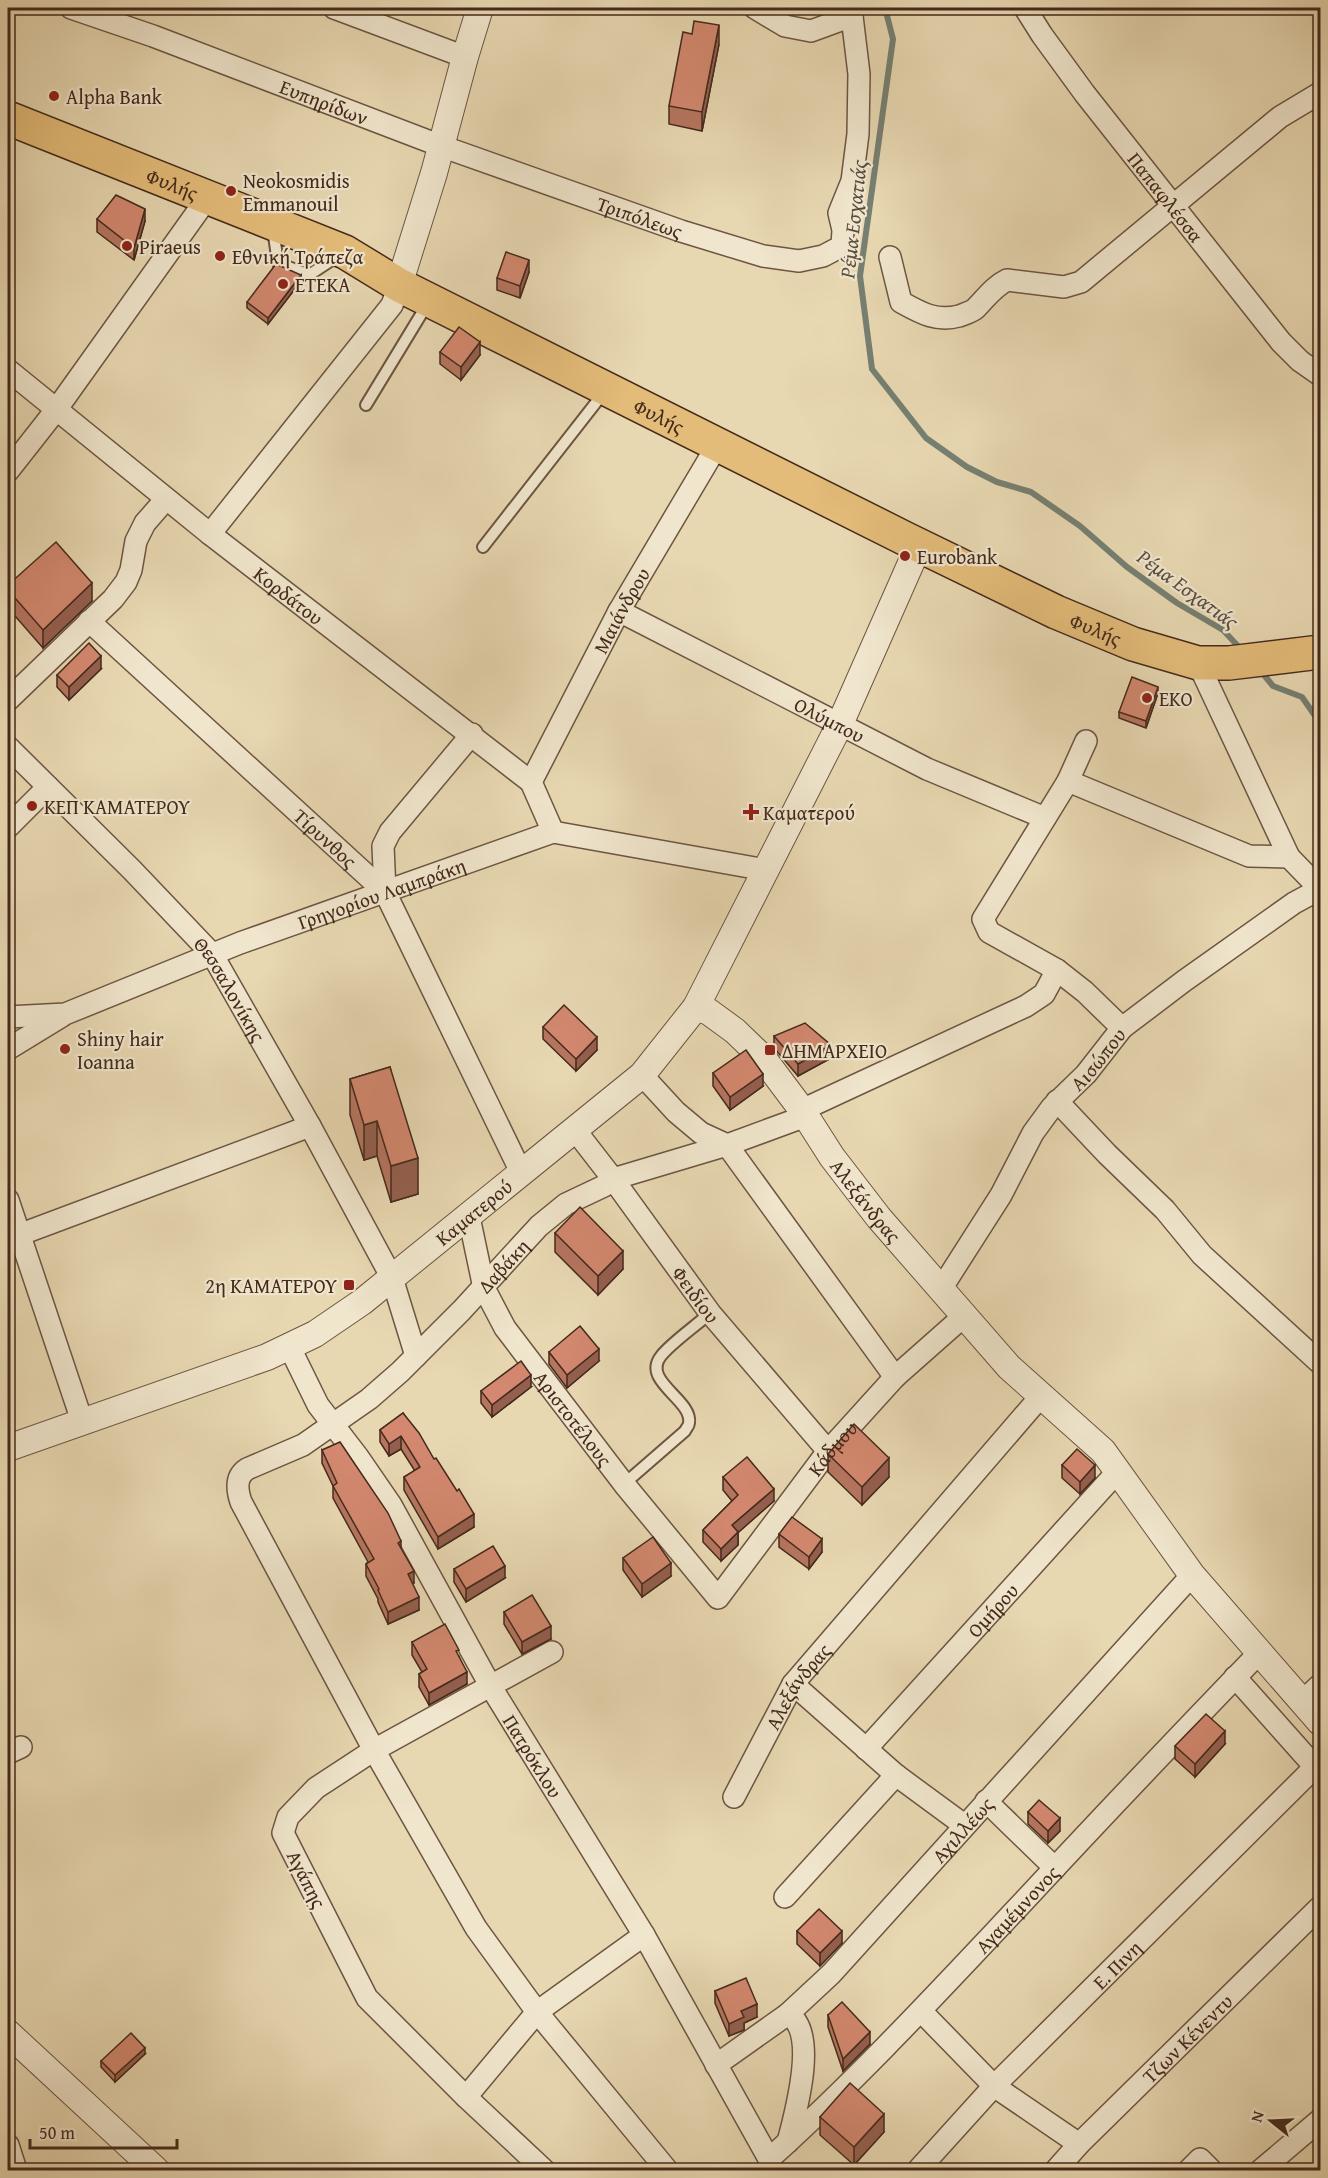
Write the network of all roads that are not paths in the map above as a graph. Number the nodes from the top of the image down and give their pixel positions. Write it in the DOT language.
graph roads {
  1 [pos="71,8"];
  2 [pos="334,8"];
  3 [pos="480,8"];
  4 [pos="755,8"];
  5 [pos="1025,8"];
  6 [pos="852,12"];
  7 [pos="465,57"];
  8 [pos="1320,93"];
  9 [pos="8,118"];
  10 [pos="441,146"];
  11 [pos="208,197"];
  12 [pos="1172,207"];
  13 [pos="890,257"];
  14 [pos="399,285"];
  15 [pos="430,300"];
  16 [pos="8,370"];
  17 [pos="1320,375"];
  18 [pos="606,388"];
  19 [pos="366,405"];
  20 [pos="56,410"];
  21 [pos="718,444"];
  22 [pos="8,471"];
  23 [pos="166,499"];
  24 [pos="210,534"];
  25 [pos="918,545"];
  26 [pos="483,547"];
  27 [pos="619,611"];
  28 [pos="90,621"];
  29 [pos="1320,652"];
  30 [pos="1198,663"];
  31 [pos="8,700"];
  32 [pos="840,724"];
  33 [pos="472,734"];
  34 [pos="1086,741"];
  35 [pos="8,747"];
  36 [pos="1068,781"];
  37 [pos="531,782"];
  38 [pos="48,787"];
  39 [pos="1045,818"];
  40 [pos="8,827"];
  41 [pos="553,832"];
  42 [pos="1289,857"];
  43 [pos="766,870"];
  44 [pos="1320,889"];
  45 [pos="385,892"];
  46 [pos="212,954"];
  47 [pos="1057,970"];
  48 [pos="696,1007"];
  49 [pos="65,1014"];
  50 [pos="8,1017"];
  51 [pos="1122,1028"];
  52 [pos="8,1048"];
  53 [pos="642,1075"];
  54 [pos="1057,1101"];
  55 [pos="804,1113"];
  56 [pos="310,1126"];
  57 [pos="575,1130"];
  58 [pos="727,1145"];
  59 [pos="521,1172"];
  60 [pos="613,1179"];
  61 [pos="8,1200"];
  62 [pos="469,1216"];
  63 [pos="13,1237"];
  64 [pos="392,1278"];
  65 [pos="484,1288"];
  66 [pos="941,1289"];
  67 [pos="710,1313"];
  68 [pos="964,1316"];
  69 [pos="289,1346"];
  70 [pos="416,1356"];
  71 [pos="1320,1363"];
  72 [pos="895,1377"];
  73 [pos="1041,1396"];
  74 [pos="82,1421"];
  75 [pos="333,1426"];
  76 [pos="8,1448"];
  77 [pos="828,1451"];
  78 [pos="1118,1471"];
  79 [pos="624,1484"];
  80 [pos="1192,1575"];
  81 [pos="717,1598"];
  82 [pos="552,1652"];
  83 [pos="1259,1653"];
  84 [pos="1235,1677"];
  85 [pos="793,1684"];
  86 [pos="491,1687"];
  87 [pos="1312,1693"];
  88 [pos="1320,1722"];
  89 [pos="866,1749"];
  90 [pos="374,1750"];
  91 [pos="1318,1764"];
  92 [pos="896,1775"];
  93 [pos="734,1797"];
  94 [pos="986,1801"];
  95 [pos="963,1826"];
  96 [pos="1055,1868"];
  97 [pos="785,1897"];
  98 [pos="1320,1907"];
  99 [pos="644,1935"];
  100 [pos="921,2011"];
  101 [pos="537,2012"];
  102 [pos="788,2014"];
  103 [pos="8,2033"];
  104 [pos="716,2065"];
  105 [pos="994,2086"];
  106 [pos="466,2097"];
  107 [pos="1320,2120"];
  108 [pos="788,2142"];
  109 [pos="1079,2144"];
  110 [pos="8,2145"];
  111 [pos="770,2165"];
  112 [pos="16,2170"];
  113 [pos="156,2170"];
  114 [pos="544,2170"];
  115 [pos="667,2170"];
  116 [pos="918,2170"];
  117 [pos="1056,2170"];
  118 [pos="1189,2170"];
  119 [pos="1211,2170"];
  120 [pos="1262,2170"];
  1 -- 10 [label="street, Ευπηρίδων"];
  2 -- 7 [label="street"];
  3 -- 7 [label="street"];
  4 -- 6 [label="street"];
  5 -- 12 [label="street, Παπαφλέσσα"];
  6 -- 10 [label="street, Τριπόλεως"];
  7 -- 10 [label="street"];
  8 -- 12 [label="street"];
  9 -- 11 [label="main road, Φυλής"];
  10 -- 14 [label="street"];
  11 -- 14 [label="main road, Φυλής"];
  11 -- 20 [label="street"];
  12 -- 13 [label="street"];
  12 -- 17 [label="street, Παπαφλέσσα"];
  14 -- 15 [label="main road, Φυλής"];
  14 -- 24 [label="street"];
  15 -- 18 [label="main road, Φυλής"];
  15 -- 19 [label="lane"];
  16 -- 20 [label="street, Κορδάτου"];
  18 -- 21 [label="main road, Φυλής"];
  18 -- 26 [label="lane"];
  20 -- 22 [label="street"];
  20 -- 23 [label="street, Κορδάτου"];
  21 -- 25 [label="main road, Φυλής"];
  21 -- 27 [label="street, Μαιάνδρου"];
  23 -- 24 [label="street, Κορδάτου"];
  23 -- 28 [label="street"];
  24 -- 33 [label="street, Κορδάτου"];
  25 -- 30 [label="main road, Φυλής"];
  25 -- 32 [label="street, Καματερού"];
  27 -- 32 [label="street, Ολύμπου"];
  27 -- 37 [label="street, Μαιάνδρου"];
  28 -- 31 [label="street"];
  28 -- 45 [label="street, Τίρυνθος"];
  29 -- 30 [label="main road, Φυλής"];
  30 -- 42 [label="street"];
  32 -- 39 [label="street, Ολύμπου"];
  32 -- 43 [label="street, Καματερού"];
  33 -- 37 [label="street, Κορδάτου"];
  33 -- 45 [label="street"];
  34 -- 36 [label="street"];
  35 -- 38 [label="street, Θεσσαλονίκης"];
  36 -- 39 [label="street"];
  36 -- 42 [label="street"];
  37 -- 41 [label="street, Κορδάτου"];
  38 -- 40 [label="street"];
  38 -- 46 [label="street, Θεσσαλονίκης"];
  39 -- 47 [label="street"];
  41 -- 43 [label="street, Γρηγορίου Λαμπράκη"];
  41 -- 45 [label="street, Γρηγορίου Λαμπράκη"];
  42 -- 44 [label="street"];
  43 -- 48 [label="street, Καματερού"];
  44 -- 51 [label="street, Αισώπου"];
  45 -- 46 [label="street, Γρηγορίου Λαμπράκη"];
  45 -- 59 [label="street, Τίρυνθος"];
  46 -- 49 [label="street, Γρηγορίου Λαμπράκη"];
  46 -- 56 [label="street, Θεσσαλονίκης"];
  47 -- 51 [label="street"];
  47 -- 55 [label="street, Δαβάκη"];
  48 -- 53 [label="street, Καματερού"];
  48 -- 55 [label="street, Αλεξάνδρας"];
  49 -- 50 [label="street, Γρηγορίου Λαμπράκη"];
  49 -- 52 [label="street"];
  51 -- 54 [label="street, Αισώπου"];
  53 -- 57 [label="street, Καματερού"];
  53 -- 58 [label="street"];
  54 -- 66 [label="street, Αισώπου"];
  54 -- 71 [label="street"];
  55 -- 58 [label="street, Δαβάκη"];
  55 -- 66 [label="street, Αλεξάνδρας"];
  56 -- 63 [label="street"];
  56 -- 64 [label="street, Θεσσαλονίκης"];
  57 -- 59 [label="street, Καματερού"];
  57 -- 60 [label="street, Φειδίου"];
  58 -- 60 [label="street, Δαβάκη"];
  58 -- 72 [label="street"];
  59 -- 62 [label="street, Καματερού"];
  60 -- 65 [label="street, Δαβάκη"];
  60 -- 67 [label="street, Φειδίου"];
  61 -- 63 [label="street"];
  62 -- 64 [label="street, Καματερού"];
  62 -- 65 [label="street, Αριστοτέλους"];
  63 -- 74 [label="street"];
  64 -- 69 [label="street, Καματερού"];
  64 -- 70 [label="street, Θεσσαλονίκης"];
  65 -- 70 [label="street, Δαβάκη"];
  65 -- 79 [label="street, Αριστοτέλους"];
  66 -- 68 [label="street, Αλεξάνδρας"];
  67 -- 77 [label="street, Φειδίου"];
  67 -- 79 [label="lane"];
  68 -- 72 [label="street, Κάδμου"];
  68 -- 73 [label="street, Αλεξάνδρας"];
  69 -- 74 [label="street, Καματερού"];
  69 -- 75 [label="street, Πατρόκλου"];
  70 -- 75 [label="street, Δαβάκη"];
  72 -- 77 [label="street, Κάδμου"];
  73 -- 78 [label="street, Αλεξάνδρας"];
  73 -- 85 [label="street, Αλεξάνδρας"];
  74 -- 76 [label="street, Καματερού"];
  75 -- 86 [label="street, Πατρόκλου"];
  75 -- 90 [label="street, Δαβάκη"];
  77 -- 81 [label="street, Κάδμου"];
  78 -- 80 [label="street, Αλεξάνδρας"];
  78 -- 89 [label="street, Ομήρου"];
  79 -- 81 [label="street, Αριστοτέλους"];
  80 -- 83 [label="street, Αλεξάνδρας"];
  80 -- 94 [label="street, Αχιλλέως"];
  82 -- 86 [label="street, Αγάπης"];
  83 -- 84 [label="street, Αγαμέμνονος"];
  83 -- 87 [label="street, Αλεξάνδρας"];
  84 -- 91 [label="street"];
  84 -- 96 [label="street, Αγαμέμνονος"];
  85 -- 89 [label="street"];
  85 -- 93 [label="street, Αλεξάνδρας"];
  86 -- 90 [label="street, Αγάπης"];
  86 -- 99 [label="street, Πατρόκλου"];
  87 -- 88 [label="street, Αλεξάνδρας"];
  89 -- 92 [label="street"];
  90 -- 101 [label="street"];
  90 -- 106 [label="street, Αγάπης"];
  91 -- 105 [label="street, Ε. Πινη"];
  92 -- 95 [label="street"];
  92 -- 97 [label="street"];
  94 -- 95 [label="street, Αχιλλέως"];
  94 -- 96 [label="street"];
  95 -- 102 [label="street, Αχιλλέως"];
  96 -- 100 [label="street, Αγαμέμνονος"];
  98 -- 109 [label="street, Τζων Κένεντυ"];
  99 -- 101 [label="street"];
  99 -- 104 [label="street, Πατρόκλου"];
  100 -- 105 [label="street"];
  100 -- 108 [label="street, Αγαμέμνονος"];
  101 -- 106 [label="street"];
  101 -- 115 [label="street"];
  102 -- 104 [label="street, Αχιλλέως"];
  102 -- 108 [label="street"];
  103 -- 113 [label="street"];
  104 -- 111 [label="street, Πατρόκλου"];
  105 -- 109 [label="street"];
  105 -- 116 [label="street, Ε. Πινη"];
  106 -- 114 [label="street, Αγάπης"];
  107 -- 120 [label="street"];
  108 -- 111 [label="street, Αγαμέμνονος"];
  109 -- 117 [label="street, Τζων Κένεντυ"];
  110 -- 112 [label="street"];
  118 -- 119 [label="street"];
}
